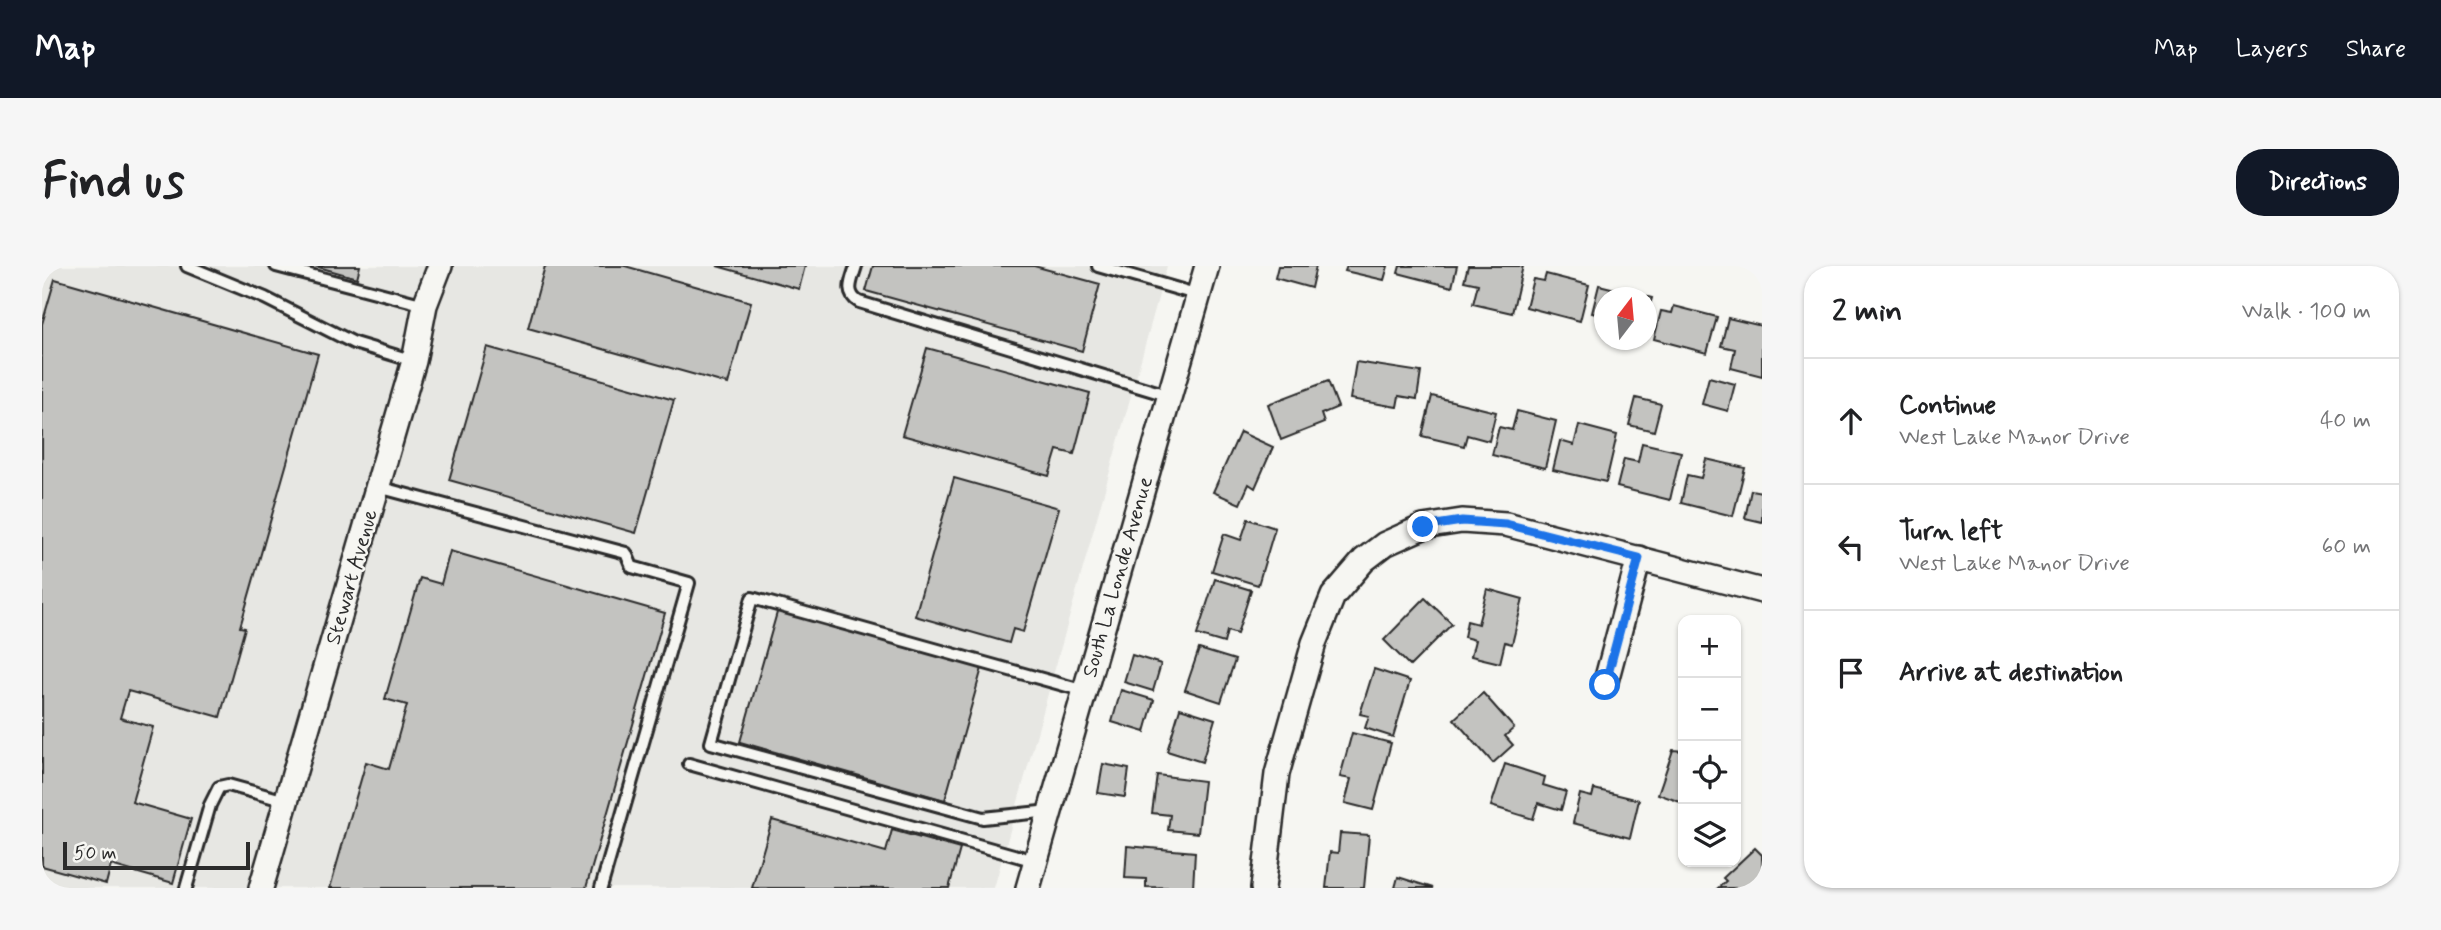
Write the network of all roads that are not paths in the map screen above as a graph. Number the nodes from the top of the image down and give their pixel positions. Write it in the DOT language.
graph roads {
  1 [pos="187,266"];
  2 [pos="275,266"];
  3 [pos="440,266"];
  4 [pos="856,266"];
  5 [pos="1098,266"];
  6 [pos="1207,266"];
  7 [pos="1199,295"];
  8 [pos="425,305"];
  9 [pos="414,361"];
  10 [pos="1170,396"];
  11 [pos="378,487"];
  12 [pos="1639,558"];
  13 [pos="1762,591"];
  14 [pos="1605,685"];
  15 [pos="1085,691"];
  16 [pos="689,764"];
  17 [pos="286,802"];
  18 [pos="1050,811"];
  19 [pos="1035,861"];
  20 [pos="186,888"];
  21 [pos="261,888"];
  22 [pos="601,888"];
  23 [pos="1028,888"];
  24 [pos="1263,888"];
  1 -- 9 [label="lane"];
  2 -- 8 [label="lane"];
  3 -- 8 [label="street, Stewart Avenue"];
  4 -- 10 [label="lane"];
  5 -- 7 [label="lane"];
  6 -- 7 [label="street, South La Londe Avenue"];
  7 -- 10 [label="street, South La Londe Avenue"];
  8 -- 9 [label="street, Stewart Avenue"];
  9 -- 11 [label="street, Stewart Avenue"];
  10 -- 15 [label="street, South La Londe Avenue"];
  11 -- 17 [label="street, Stewart Avenue"];
  11 -- 22 [label="lane"];
  12 -- 13 [label="street"];
  12 -- 14 [label="street"];
  12 -- 24 [label="street"];
  15 -- 18 [label="street, South La Londe Avenue"];
  15 -- 18 [label="lane"];
  16 -- 19 [label="lane"];
  17 -- 20 [label="lane"];
  17 -- 21 [label="street, Stewart Avenue"];
  18 -- 19 [label="street, South La Londe Avenue"];
  19 -- 23 [label="street, South La Londe Avenue"];
}
